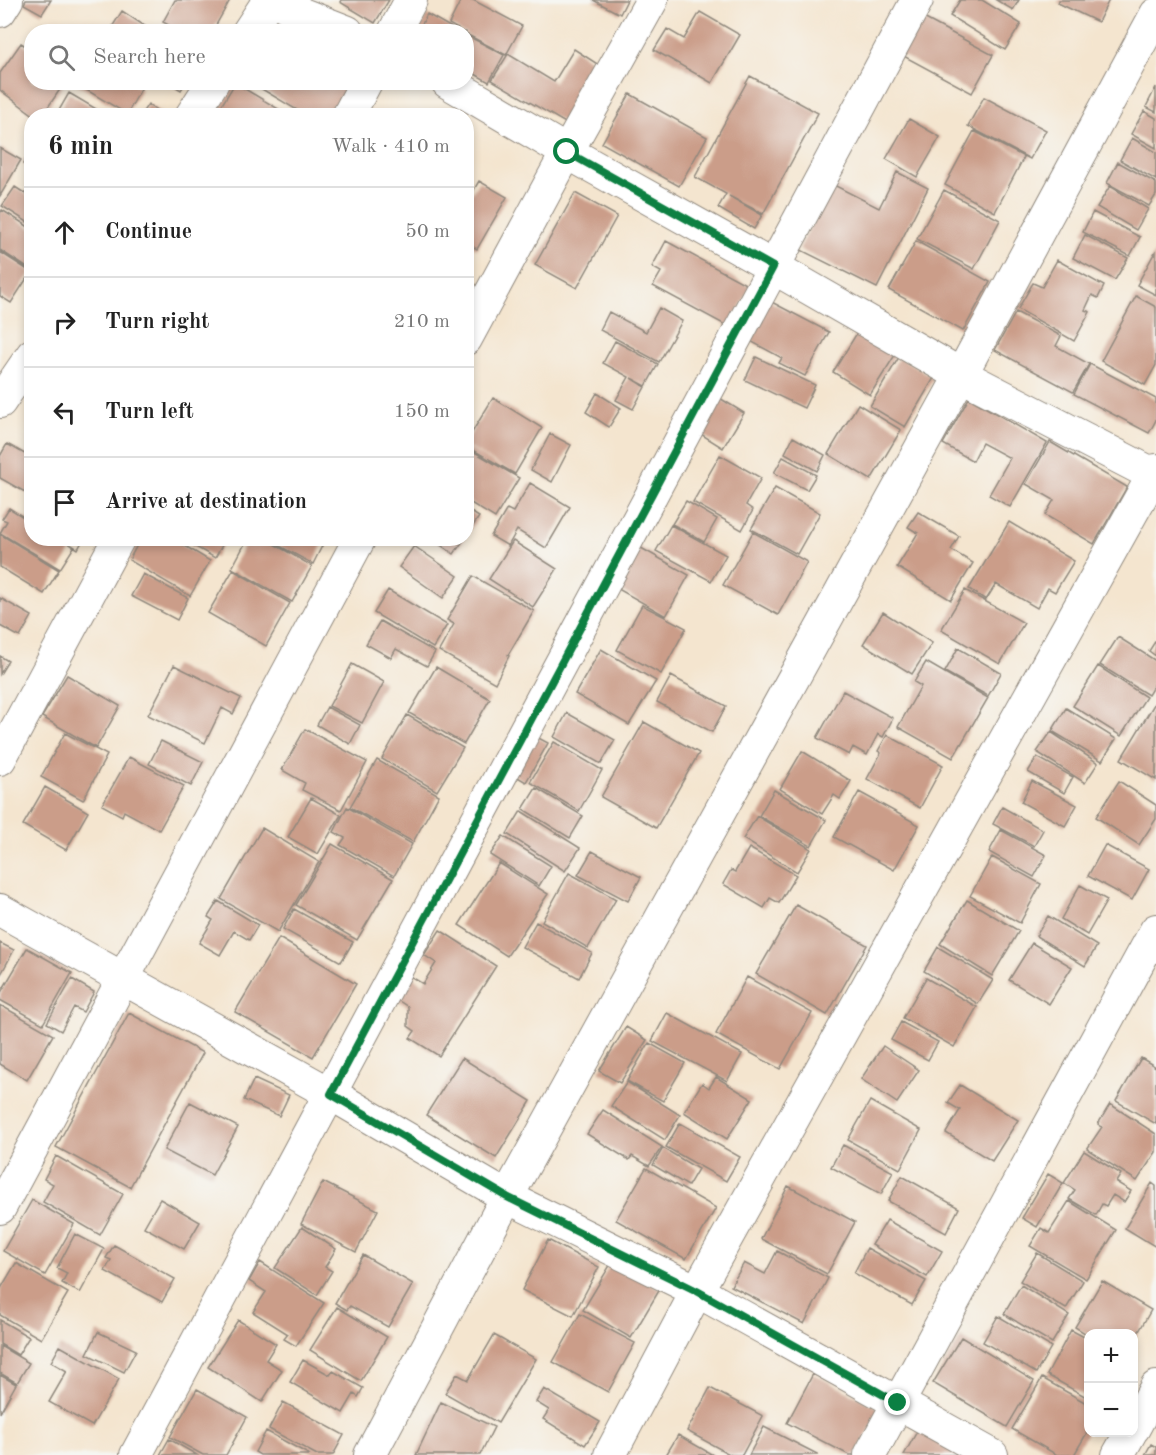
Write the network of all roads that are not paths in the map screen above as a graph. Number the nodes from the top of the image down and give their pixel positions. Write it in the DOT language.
graph roads {
  1 [pos="7,0"];
  2 [pos="269,0"];
  3 [pos="276,0"];
  4 [pos="411,0"];
  5 [pos="652,0"];
  6 [pos="917,0"];
  7 [pos="0,10"];
  8 [pos="1156,15"];
  9 [pos="253,24"];
  10 [pos="327,24"];
  11 [pos="398,24"];
  12 [pos="208,90"];
  13 [pos="362,90"];
  14 [pos="462,90"];
  15 [pos="196,108"];
  16 [pos="352,108"];
  17 [pos="567,152"];
  18 [pos="773,267"];
  19 [pos="474,324"];
  20 [pos="24,367"];
  21 [pos="961,375"];
  22 [pos="0,402"];
  23 [pos="1155,474"];
  24 [pos="115,546"];
  25 [pos="356,546"];
  26 [pos="0,759"];
  27 [pos="0,910"];
  28 [pos="1156,930"];
  29 [pos="124,978"];
  30 [pos="331,1094"];
  31 [pos="507,1197"];
  32 [pos="0,1208"];
  33 [pos="697,1291"];
  34 [pos="1156,1387"];
  35 [pos="898,1403"];
  36 [pos="1138,1421"];
  37 [pos="1128,1437"];
  38 [pos="136,1455"];
  39 [pos="370,1455"];
  40 [pos="610,1455"];
  41 [pos="870,1455"];
  42 [pos="992,1455"];
  43 [pos="1118,1455"];
  1 -- 7 [label="street"];
  2 -- 9 [label="street"];
  3 -- 10 [label="street"];
  4 -- 11 [label="street"];
  5 -- 17 [label="street"];
  6 -- 18 [label="street"];
  8 -- 21 [label="street"];
  12 -- 15 [label="street"];
  13 -- 16 [label="street"];
  14 -- 17 [label="street"];
  17 -- 18 [label="street"];
  17 -- 19 [label="street"];
  18 -- 21 [label="street"];
  18 -- 30 [label="street"];
  20 -- 22 [label="street"];
  21 -- 23 [label="street"];
  21 -- 31 [label="street"];
  23 -- 33 [label="street"];
  24 -- 26 [label="street"];
  25 -- 29 [label="street"];
  27 -- 29 [label="street"];
  28 -- 35 [label="street"];
  29 -- 30 [label="street"];
  29 -- 32 [label="street"];
  30 -- 31 [label="street"];
  30 -- 38 [label="street"];
  31 -- 33 [label="street"];
  31 -- 39 [label="street"];
  33 -- 35 [label="street"];
  33 -- 40 [label="street"];
  34 -- 36 [label="street"];
  35 -- 41 [label="street"];
  35 -- 42 [label="street"];
  37 -- 43 [label="street"];
}
